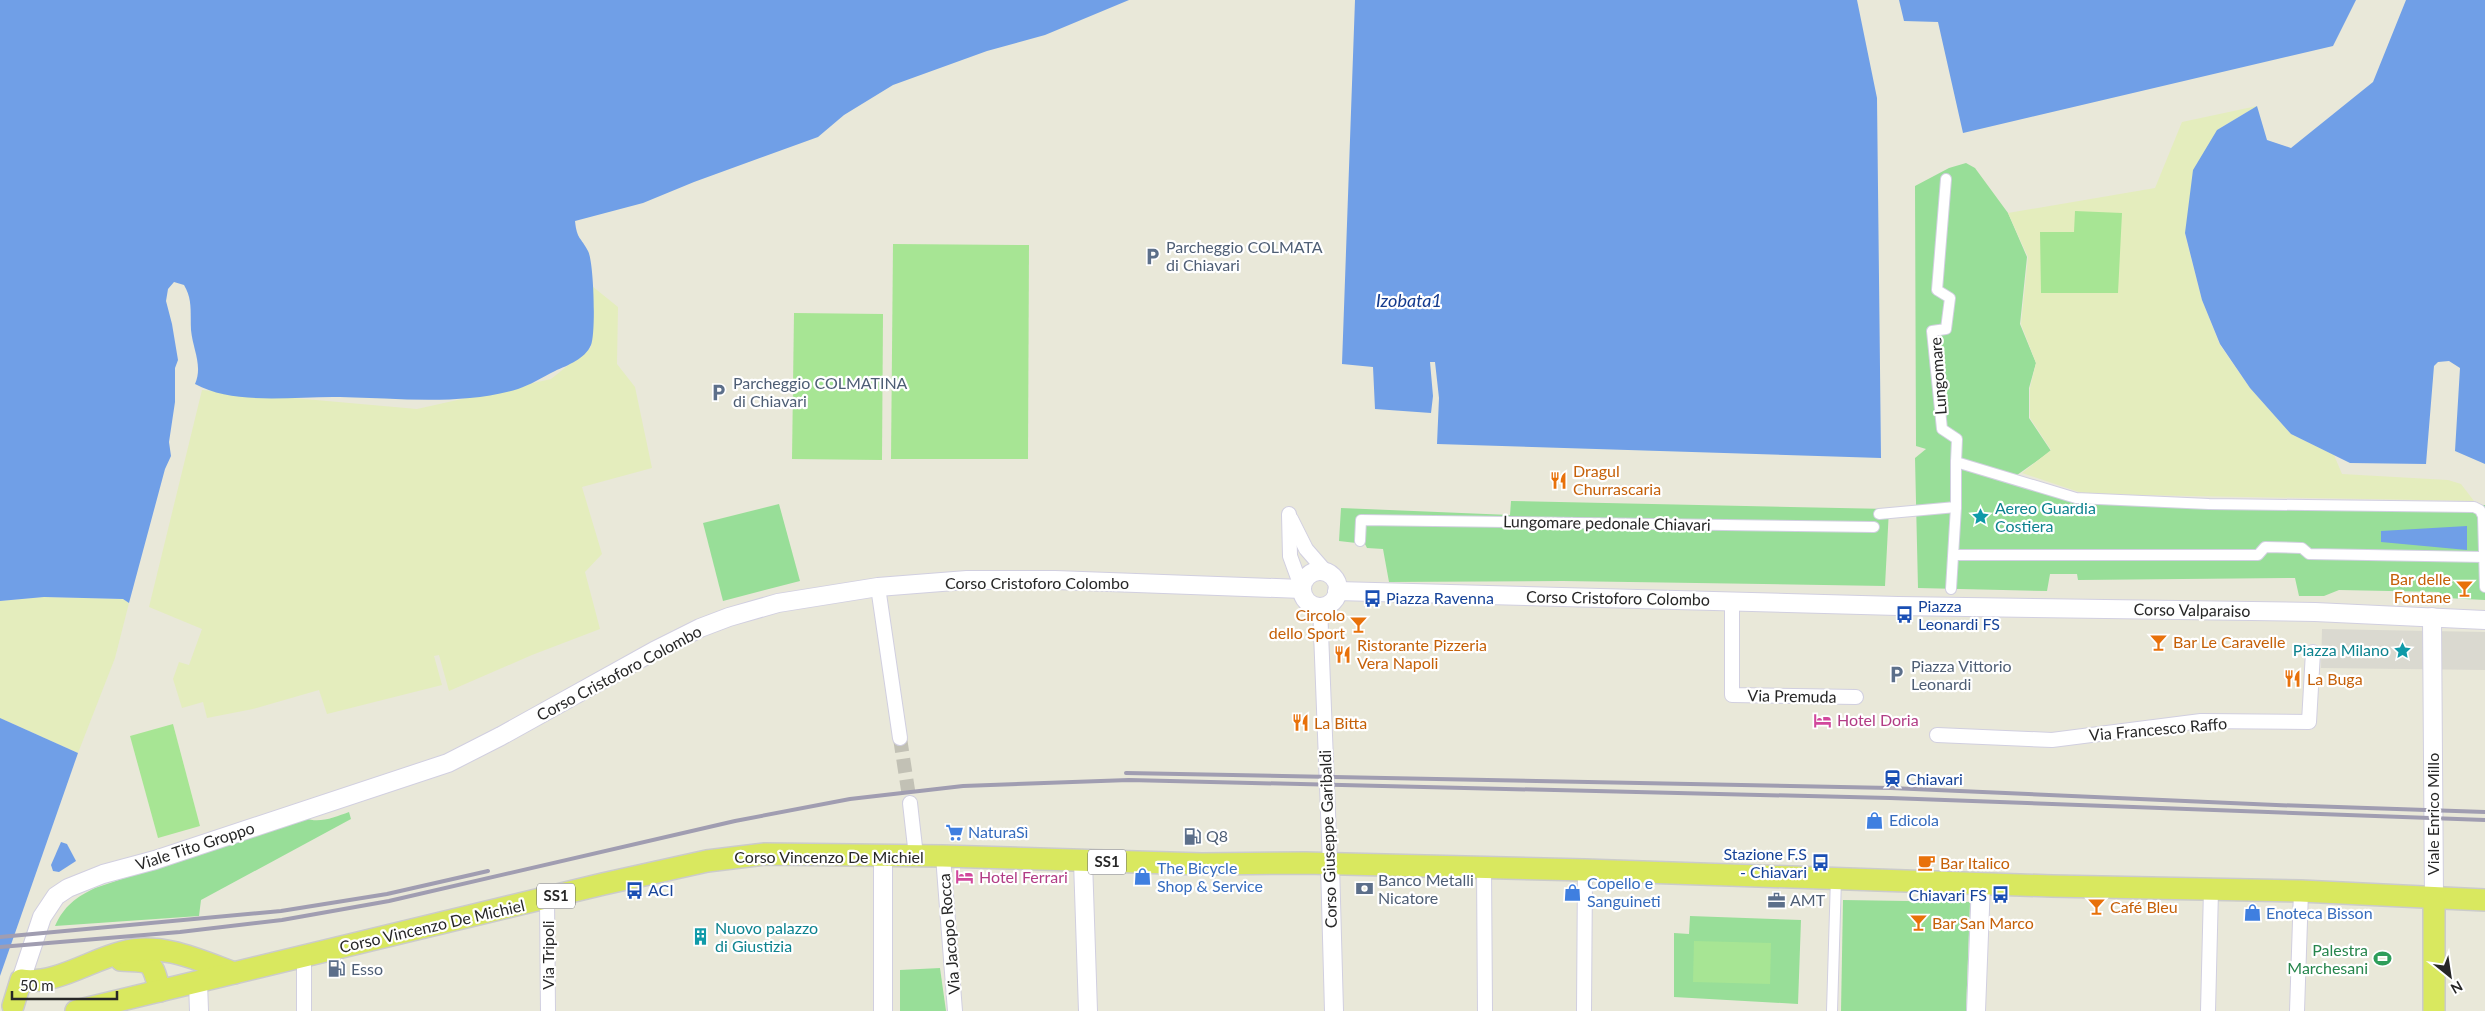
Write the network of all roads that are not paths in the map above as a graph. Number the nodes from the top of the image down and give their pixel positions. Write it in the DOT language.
graph roads {
  1 [pos="1946,179"];
  2 [pos="1956,462"];
  3 [pos="1956,507"];
  4 [pos="1883,514"];
  5 [pos="1874,527"];
  6 [pos="1360,541"];
  7 [pos="1954,555"];
  8 [pos="2484,557"];
  9 [pos="1326,572"];
  10 [pos="878,587"];
  11 [pos="2485,587"];
  12 [pos="1302,589"];
  13 [pos="1951,589"];
  14 [pos="1337,591"];
  15 [pos="1732,601"];
  16 [pos="1320,606"];
  17 [pos="1898,606"];
  18 [pos="2432,617"];
  19 [pos="2485,620"];
  20 [pos="2313,652"];
  21 [pos="1856,697"];
  22 [pos="1937,735"];
  23 [pos="900,738"];
  24 [pos="423,772"];
  25 [pos="910,803"];
  26 [pos="883,856"];
  27 [pos="916,856"];
  28 [pos="943,856"];
  29 [pos="1083,861"];
  30 [pos="1330,864"];
  31 [pos="1484,867"];
  32 [pos="1585,870"];
  33 [pos="1836,878"];
  34 [pos="1981,883"];
  35 [pos="2211,890"];
  36 [pos="2301,891"];
  37 [pos="547,898"];
  38 [pos="2434,899"];
  39 [pos="2485,900"];
  40 [pos="304,956"];
  41 [pos="108,958"];
  42 [pos="234,973"];
  43 [pos="21,980"];
  44 [pos="198,982"];
  45 [pos="160,991"];
  46 [pos="13,1006"];
  47 [pos="76,1011"];
  48 [pos="199,1011"];
  49 [pos="304,1011"];
  50 [pos="548,1011"];
  51 [pos="883,1011"];
  52 [pos="955,1011"];
  53 [pos="1088,1011"];
  54 [pos="1334,1011"];
  55 [pos="1485,1011"];
  56 [pos="1584,1011"];
  57 [pos="1832,1011"];
  58 [pos="1976,1011"];
  59 [pos="2208,1011"];
  60 [pos="2297,1011"];
  61 [pos="2434,1011"];
  1 -- 2 [label="street, Lungomare"];
  2 -- 3 [label="street"];
  2 -- 8 [label="street"];
  3 -- 4 [label="street"];
  3 -- 7 [label="street"];
  5 -- 6 [label="street, Lungomare pedonale Chiavari"];
  7 -- 8 [label="street"];
  7 -- 13 [label="street"];
  8 -- 11 [label="street"];
  9 -- 12 [label="street"];
  9 -- 12 [label="street"];
  9 -- 14 [label="street"];
  10 -- 12 [label="street, Corso Cristoforo Colombo"];
  10 -- 23 [label="street"];
  10 -- 24 [label="street, Corso Cristoforo Colombo"];
  12 -- 16 [label="street"];
  14 -- 15 [label="street, Corso Cristoforo Colombo"];
  14 -- 16 [label="street"];
  15 -- 17 [label="street, Corso Cristoforo Colombo"];
  15 -- 21 [label="street, Via Premuda"];
  16 -- 30 [label="street, Corso Giuseppe Garibaldi"];
  17 -- 18 [label="street, Corso Valparaiso"];
  18 -- 19 [label="street, Corso Valparaiso"];
  18 -- 38 [label="street, Viale Enrico Millo"];
  20 -- 22 [label="street, Via Francesco Raffo"];
  24 -- 43 [label="street, Viale Tito Groppo"];
  25 -- 27 [label="street"];
  26 -- 27 [label="main road, Corso Vincenzo De Michiel / SS1"];
  26 -- 37 [label="main road, Corso Vincenzo De Michiel / SS1"];
  26 -- 51 [label="street"];
  27 -- 28 [label="main road, Corso Vincenzo De Michiel / SS1"];
  28 -- 29 [label="main road, Corso Vincenzo De Michiel / SS1"];
  28 -- 52 [label="street, Via Jacopo Rocca"];
  29 -- 30 [label="main road, Corso Vincenzo De Michiel / SS1"];
  29 -- 53 [label="street"];
  30 -- 31 [label="main road, SS1"];
  30 -- 54 [label="street, Corso Giuseppe Garibaldi"];
  31 -- 32 [label="main road, SS1"];
  31 -- 55 [label="street"];
  32 -- 33 [label="main road, SS1"];
  32 -- 56 [label="street"];
  33 -- 34 [label="main road"];
  33 -- 57 [label="street"];
  34 -- 35 [label="main road"];
  34 -- 58 [label="street"];
  35 -- 36 [label="main road"];
  35 -- 59 [label="street"];
  36 -- 38 [label="main road"];
  36 -- 60 [label="street"];
  37 -- 40 [label="main road, Corso Vincenzo De Michiel / SS1"];
  37 -- 50 [label="street, Via Tripoli"];
  38 -- 39 [label="main road"];
  38 -- 61 [label="main road, Viale Enrico Millo"];
  40 -- 42 [label="main road, Corso Vincenzo De Michiel / SS1"];
  40 -- 49 [label="street"];
  41 -- 42 [label="main road"];
  41 -- 43 [label="main road"];
  41 -- 45 [label="main road"];
  42 -- 44 [label="main road, Corso Vincenzo De Michiel / SS1"];
  43 -- 46 [label="main road, Viale Tito Groppo"];
  44 -- 45 [label="main road, Corso Vincenzo De Michiel / SS1"];
  44 -- 48 [label="street"];
  45 -- 47 [label="main road, Corso Vincenzo De Michiel / SS1"];
}
